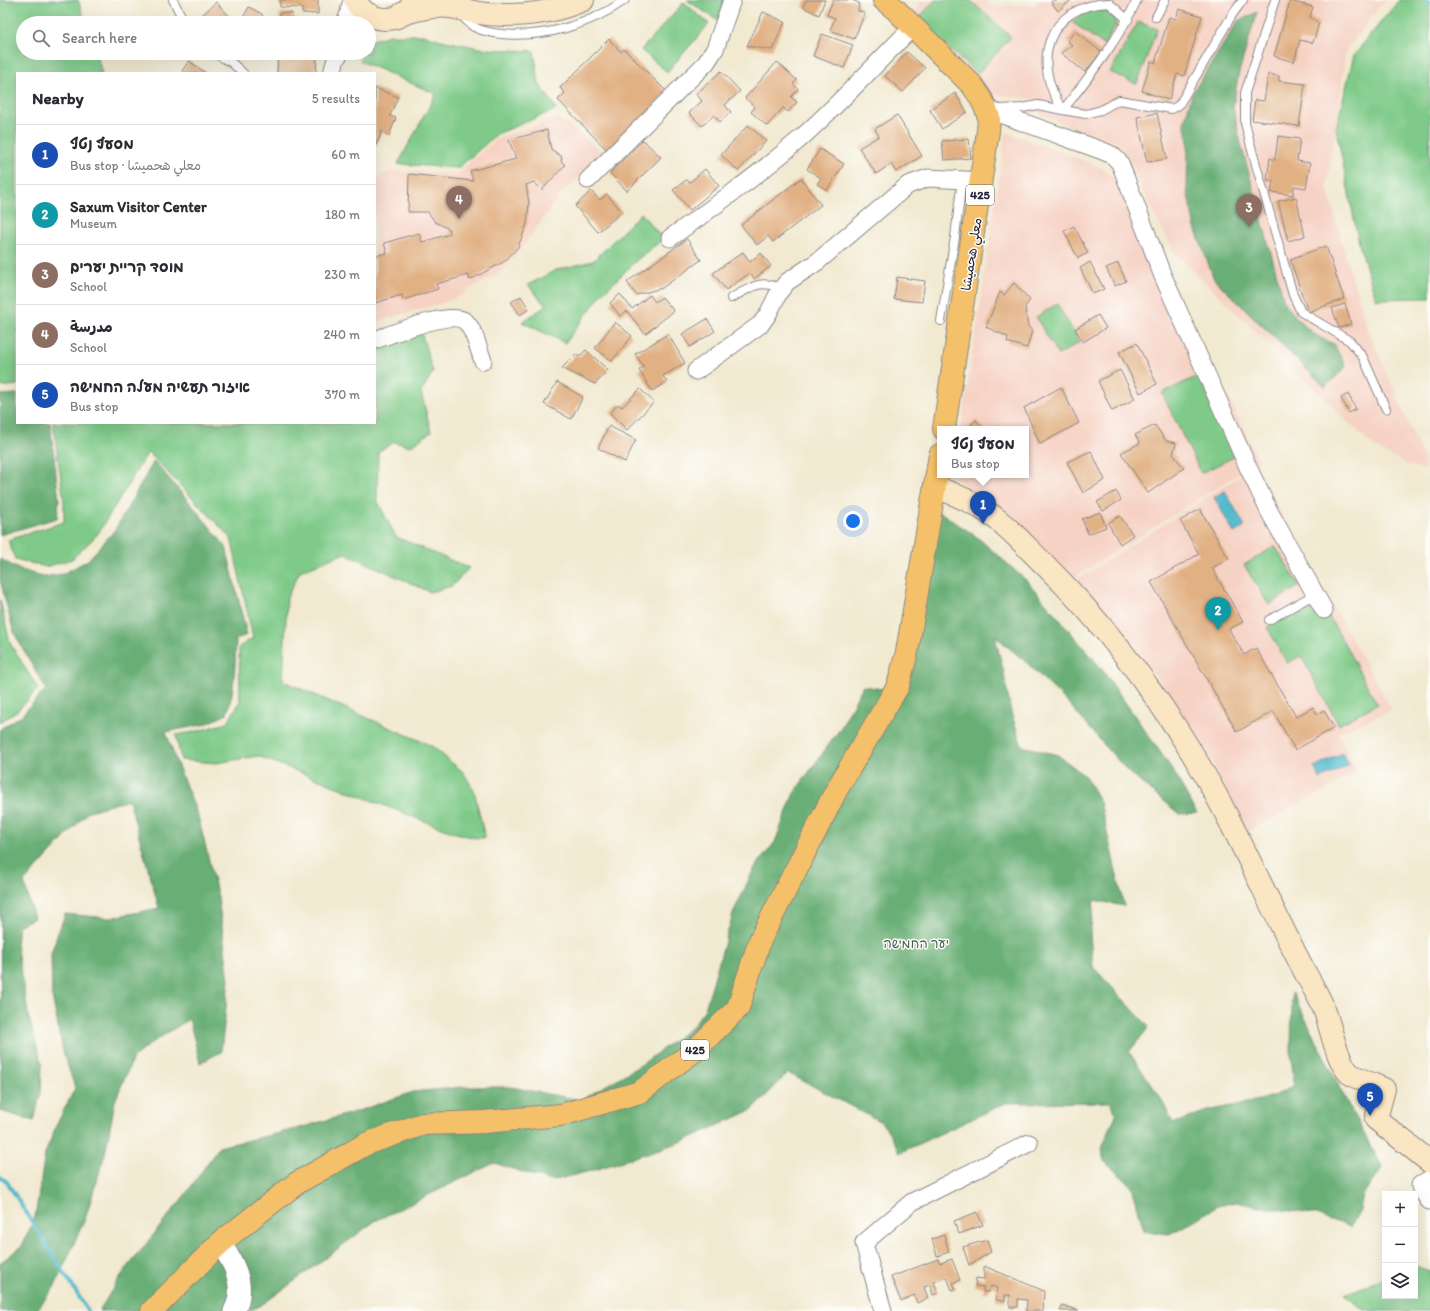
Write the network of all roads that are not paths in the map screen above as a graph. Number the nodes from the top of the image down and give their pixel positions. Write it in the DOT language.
graph roads {
  1 [pos="173,0"];
  2 [pos="352,0"];
  3 [pos="355,0"];
  4 [pos="583,0"];
  5 [pos="625,0"];
  6 [pos="732,0"];
  7 [pos="1137,0"];
  8 [pos="1165,0"];
  9 [pos="1243,0"];
  10 [pos="1274,0"];
  11 [pos="894,3"];
  12 [pos="458,6"];
  13 [pos="408,7"];
  14 [pos="181,16"];
  15 [pos="348,16"];
  16 [pos="370,16"];
  17 [pos="1156,17"];
  18 [pos="1128,20"];
  19 [pos="376,21"];
  20 [pos="913,27"];
  21 [pos="227,60"];
  22 [pos="333,60"];
  23 [pos="336,60"];
  24 [pos="242,72"];
  25 [pos="332,72"];
  26 [pos="332,72"];
  27 [pos="986,109"];
  28 [pos="1063,110"];
  29 [pos="588,180"];
  30 [pos="972,180"];
  31 [pos="670,238"];
  32 [pos="782,289"];
  33 [pos="731,298"];
  34 [pos="940,321"];
  35 [pos="376,340"];
  36 [pos="483,361"];
  37 [pos="696,371"];
  38 [pos="1386,409"];
  39 [pos="944,426"];
  40 [pos="937,474"];
  41 [pos="935,487"];
  42 [pos="1315,594"];
  43 [pos="1324,610"];
  44 [pos="1269,620"];
  45 [pos="1029,1142"];
  46 [pos="1430,1162"];
  47 [pos="1430,1181"];
  48 [pos="1430,1199"];
  49 [pos="220,1243"];
  50 [pos="152,1311"];
  51 [pos="234,1311"];
  52 [pos="883,1311"];
  1 -- 14 [label="lane"];
  2 -- 15 [label="street"];
  3 -- 16 [label="main road"];
  4 -- 12 [label="main road"];
  5 -- 12 [label="lane"];
  6 -- 29 [label="street"];
  7 -- 18 [label="lane"];
  8 -- 17 [label="lane"];
  9 -- 28 [label="lane"];
  10 -- 38 [label="lane"];
  11 -- 20 [label="main road, معلي هحميشا / 425"];
  12 -- 13 [label="main road"];
  13 -- 19 [label="main road"];
  18 -- 28 [label="lane"];
  18 -- 28 [label="lane"];
  20 -- 27 [label="main road, معلي هحميشا / 425"];
  20 -- 31 [label="street"];
  21 -- 24 [label="lane"];
  22 -- 25 [label="street"];
  23 -- 26 [label="street"];
  27 -- 28 [label="lane"];
  27 -- 30 [label="main road, معلي هحميشا / 425"];
  27 -- 42 [label="street"];
  30 -- 32 [label="street"];
  30 -- 34 [label="lane"];
  30 -- 39 [label="main road, معلي هحميشا / 425"];
  32 -- 33 [label="lane"];
  32 -- 37 [label="street"];
  35 -- 36 [label="street"];
  40 -- 41 [label="main road, 425"];
  41 -- 46 [label="main road"];
  41 -- 49 [label="main road, 425"];
  42 -- 43 [label="street"];
  42 -- 44 [label="lane"];
  45 -- 52 [label="street"];
  47 -- 48 [label="street"];
  49 -- 50 [label="main road, 425"];
  49 -- 51 [label="street"];
}
